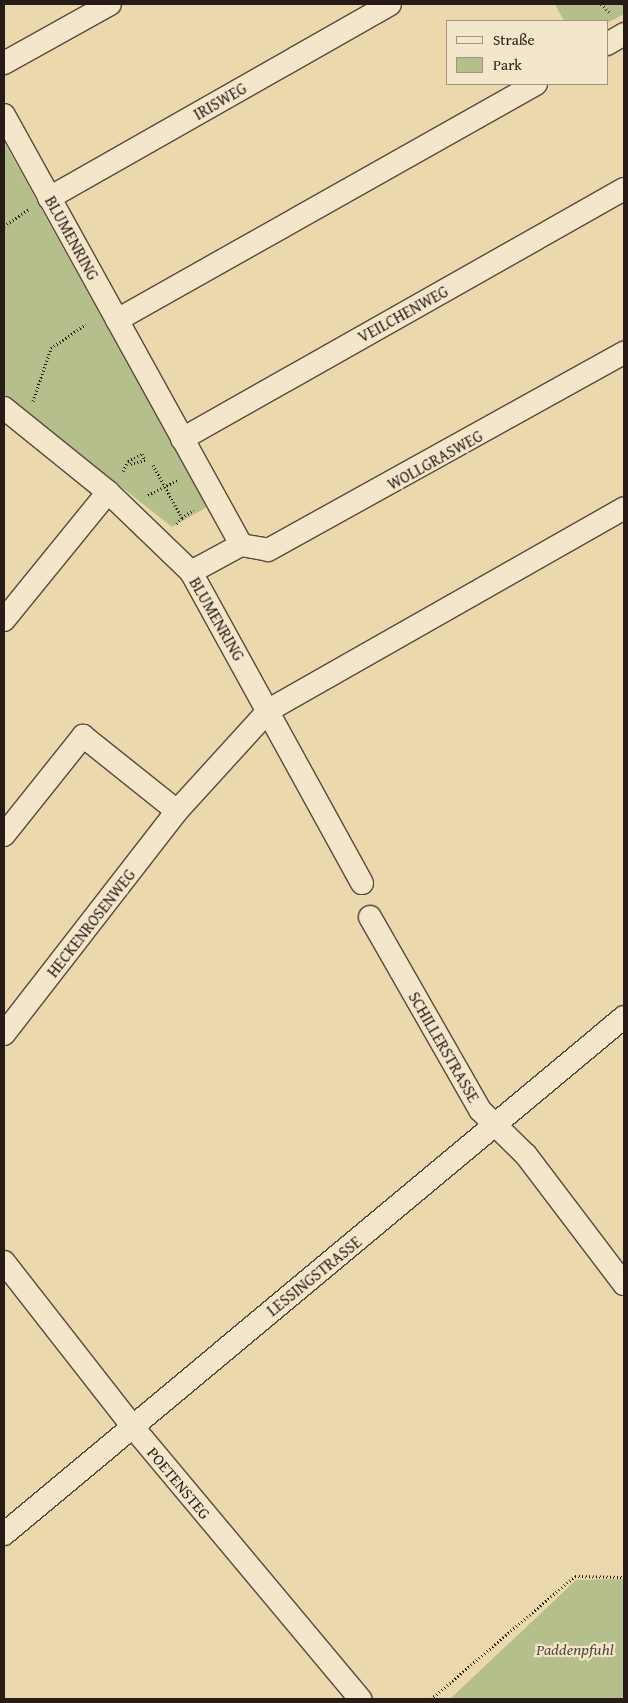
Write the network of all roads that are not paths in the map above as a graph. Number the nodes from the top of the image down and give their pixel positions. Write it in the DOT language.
graph roads {
  1 [pos="110,4"];
  2 [pos="390,4"];
  3 [pos="624,34"];
  4 [pos="608,43"];
  5 [pos="4,63"];
  6 [pos="534,85"];
  7 [pos="4,115"];
  8 [pos="624,189"];
  9 [pos="49,198"];
  10 [pos="117,320"];
  11 [pos="624,354"];
  12 [pos="4,408"];
  13 [pos="182,439"];
  14 [pos="108,492"];
  15 [pos="624,508"];
  16 [pos="241,545"];
  17 [pos="191,572"];
  18 [pos="4,620"];
  19 [pos="268,710"];
  20 [pos="177,812"];
  21 [pos="4,836"];
  22 [pos="362,883"];
  23 [pos="370,917"];
  24 [pos="624,1017"];
  25 [pos="4,1034"];
  26 [pos="499,1125"];
  27 [pos="4,1262"];
  28 [pos="624,1284"];
  29 [pos="132,1426"];
  30 [pos="4,1534"];
  31 [pos="360,1699"];
  1 -- 5 [label="street"];
  2 -- 9 [label="street, IRISWEG"];
  3 -- 4 [label="street"];
  6 -- 10 [label="street"];
  7 -- 9 [label="street, BLUMENRING"];
  8 -- 13 [label="street, VEILCHENWEG"];
  9 -- 10 [label="street, BLUMENRING"];
  10 -- 13 [label="street, BLUMENRING"];
  11 -- 16 [label="street, WOLLGRASWEG"];
  12 -- 14 [label="street, BLUMENRING"];
  13 -- 16 [label="street, BLUMENRING"];
  14 -- 17 [label="street, BLUMENRING"];
  14 -- 18 [label="street"];
  15 -- 19 [label="street"];
  16 -- 17 [label="street"];
  17 -- 19 [label="street, BLUMENRING"];
  19 -- 20 [label="street, HECKENROSENWEG"];
  19 -- 22 [label="street, BLUMENRING"];
  20 -- 21 [label="street"];
  20 -- 25 [label="street, HECKENROSENWEG"];
  23 -- 26 [label="street, SCHILLERSTRASSE"];
  24 -- 26 [label="street, LESSINGSTRASSE"];
  26 -- 28 [label="street, SCHILLERSTRASSE"];
  26 -- 29 [label="street, LESSINGSTRASSE"];
  27 -- 29 [label="street, POETENSTEG"];
  29 -- 30 [label="street, LESSINGSTRASSE"];
  29 -- 31 [label="street, POETENSTEG"];
}
